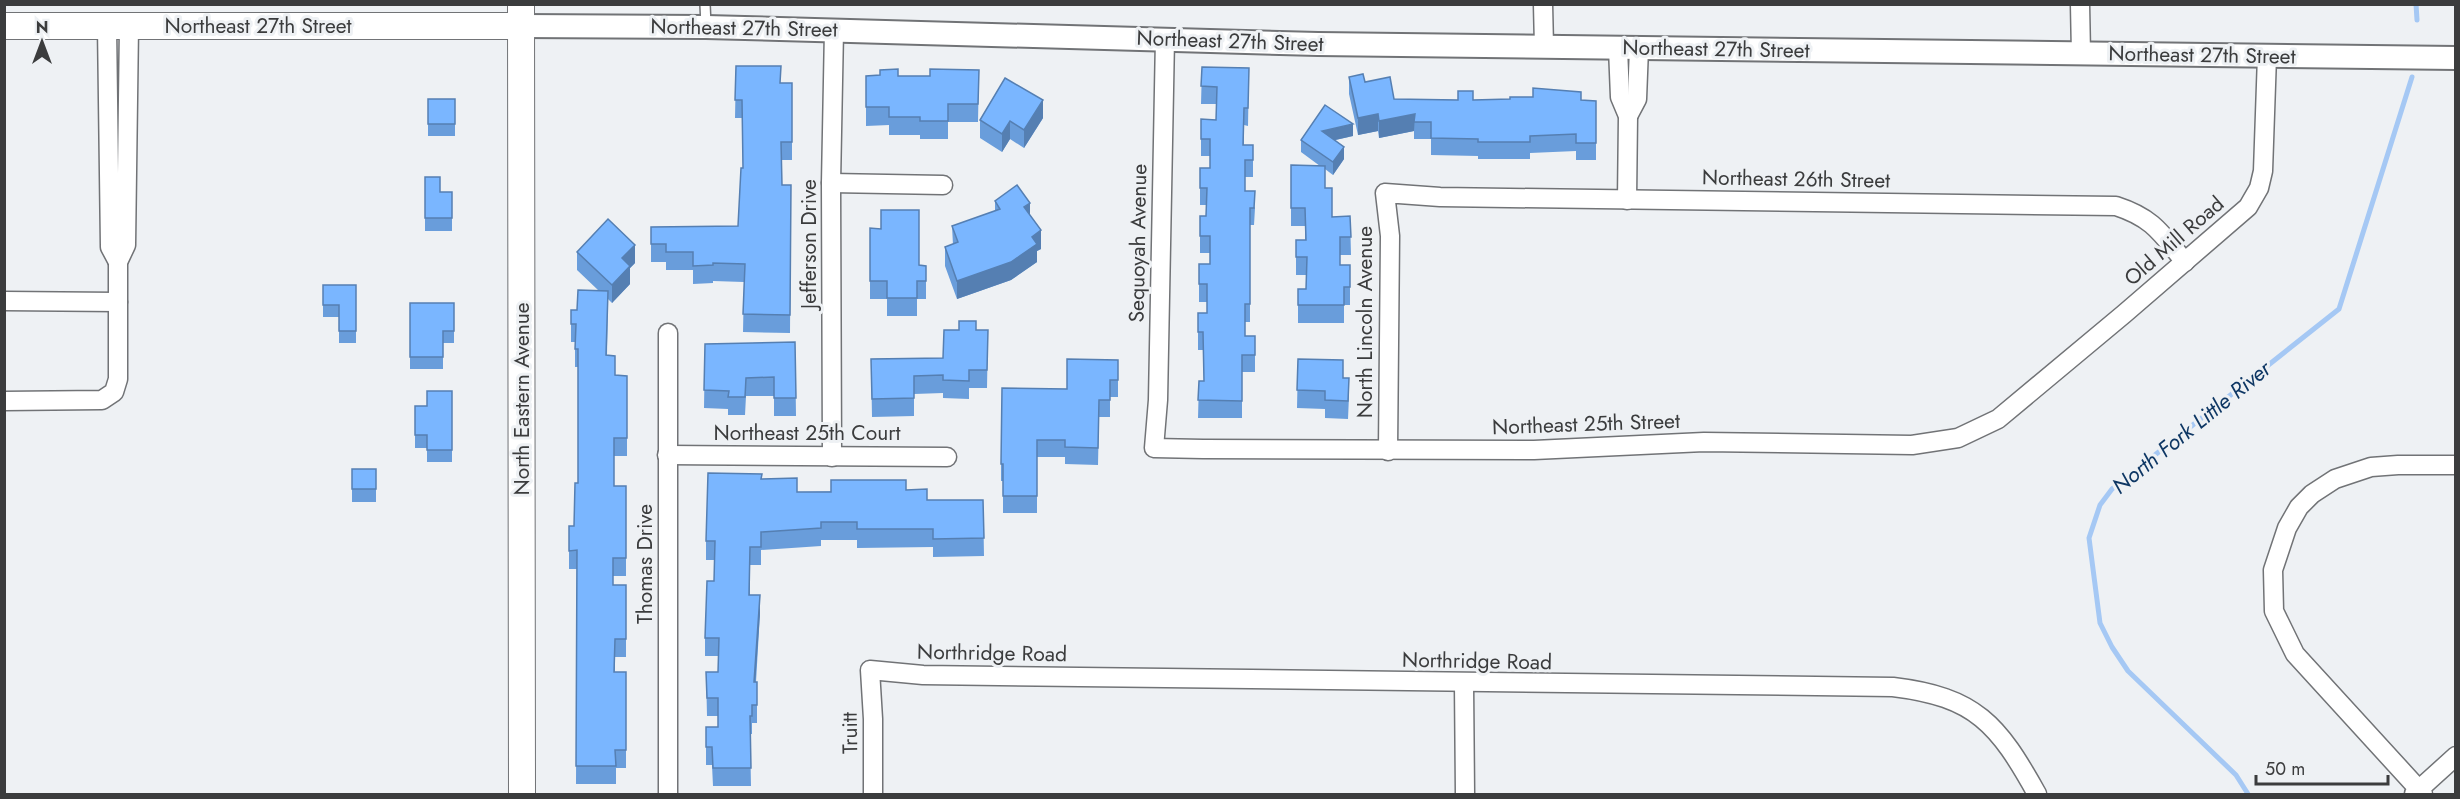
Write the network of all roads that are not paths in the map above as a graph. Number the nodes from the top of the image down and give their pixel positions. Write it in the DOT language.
graph roads {
  1 [pos="1543,4"];
  2 [pos="2080,4"];
  3 [pos="521,15"];
  4 [pos="705,16"];
  5 [pos="4,26"];
  6 [pos="118,26"];
  7 [pos="834,30"];
  8 [pos="1165,38"];
  9 [pos="1544,47"];
  10 [pos="1629,48"];
  11 [pos="2081,54"];
  12 [pos="2267,56"];
  13 [pos="2456,58"];
  14 [pos="831,183"];
  15 [pos="943,185"];
  16 [pos="1385,194"];
  17 [pos="1627,200"];
  18 [pos="2185,262"];
  19 [pos="4,301"];
  20 [pos="118,302"];
  21 [pos="668,333"];
  22 [pos="4,401"];
  23 [pos="2011,409"];
  24 [pos="1154,448"];
  25 [pos="1388,451"];
  26 [pos="667,455"];
  27 [pos="832,457"];
  28 [pos="947,457"];
  29 [pos="2456,465"];
  30 [pos="870,670"];
  31 [pos="1464,684"];
  32 [pos="2456,756"];
  33 [pos="2419,793"];
  34 [pos="522,795"];
  35 [pos="668,795"];
  36 [pos="873,795"];
  37 [pos="1465,795"];
  38 [pos="2037,795"];
  1 -- 9 [label="street"];
  2 -- 11 [label="street"];
  3 -- 4 [label="street, Northeast 27th Street"];
  3 -- 6 [label="main road, Northeast 27th Street"];
  3 -- 34 [label="main road, North Eastern Avenue"];
  4 -- 7 [label="street, Northeast 27th Street"];
  5 -- 6 [label="main road, Northeast 27th Street"];
  6 -- 20 [label="street"];
  7 -- 8 [label="street, Northeast 27th Street"];
  7 -- 14 [label="street, Jefferson Drive"];
  8 -- 9 [label="street, Northeast 27th Street"];
  8 -- 24 [label="street, Sequoyah Avenue"];
  9 -- 10 [label="street, Northeast 27th Street"];
  10 -- 11 [label="street, Northeast 27th Street"];
  10 -- 17 [label="street"];
  11 -- 12 [label="street, Northeast 27th Street"];
  12 -- 13 [label="street, Northeast 27th Street"];
  12 -- 18 [label="street, Old Mill Road"];
  14 -- 15 [label="street"];
  14 -- 27 [label="street, Jefferson Drive"];
  16 -- 17 [label="street, Northeast 26th Street"];
  16 -- 25 [label="street, North Lincoln Avenue"];
  17 -- 18 [label="street, Northeast 26th Street"];
  18 -- 23 [label="street, Old Mill Road"];
  19 -- 20 [label="street"];
  20 -- 22 [label="street"];
  21 -- 26 [label="street, Thomas Drive"];
  23 -- 25 [label="street, Northeast 25th Street"];
  24 -- 25 [label="street, Northeast 25th Street"];
  26 -- 27 [label="street, Northeast 25th Court"];
  26 -- 35 [label="street, Thomas Drive"];
  27 -- 28 [label="street, Northeast 25th Court"];
  29 -- 33 [label="street"];
  30 -- 31 [label="street, Northridge Road"];
  30 -- 36 [label="street, Truitt"];
  31 -- 37 [label="street"];
  31 -- 38 [label="street, Northridge Road"];
  32 -- 33 [label="street"];
}
